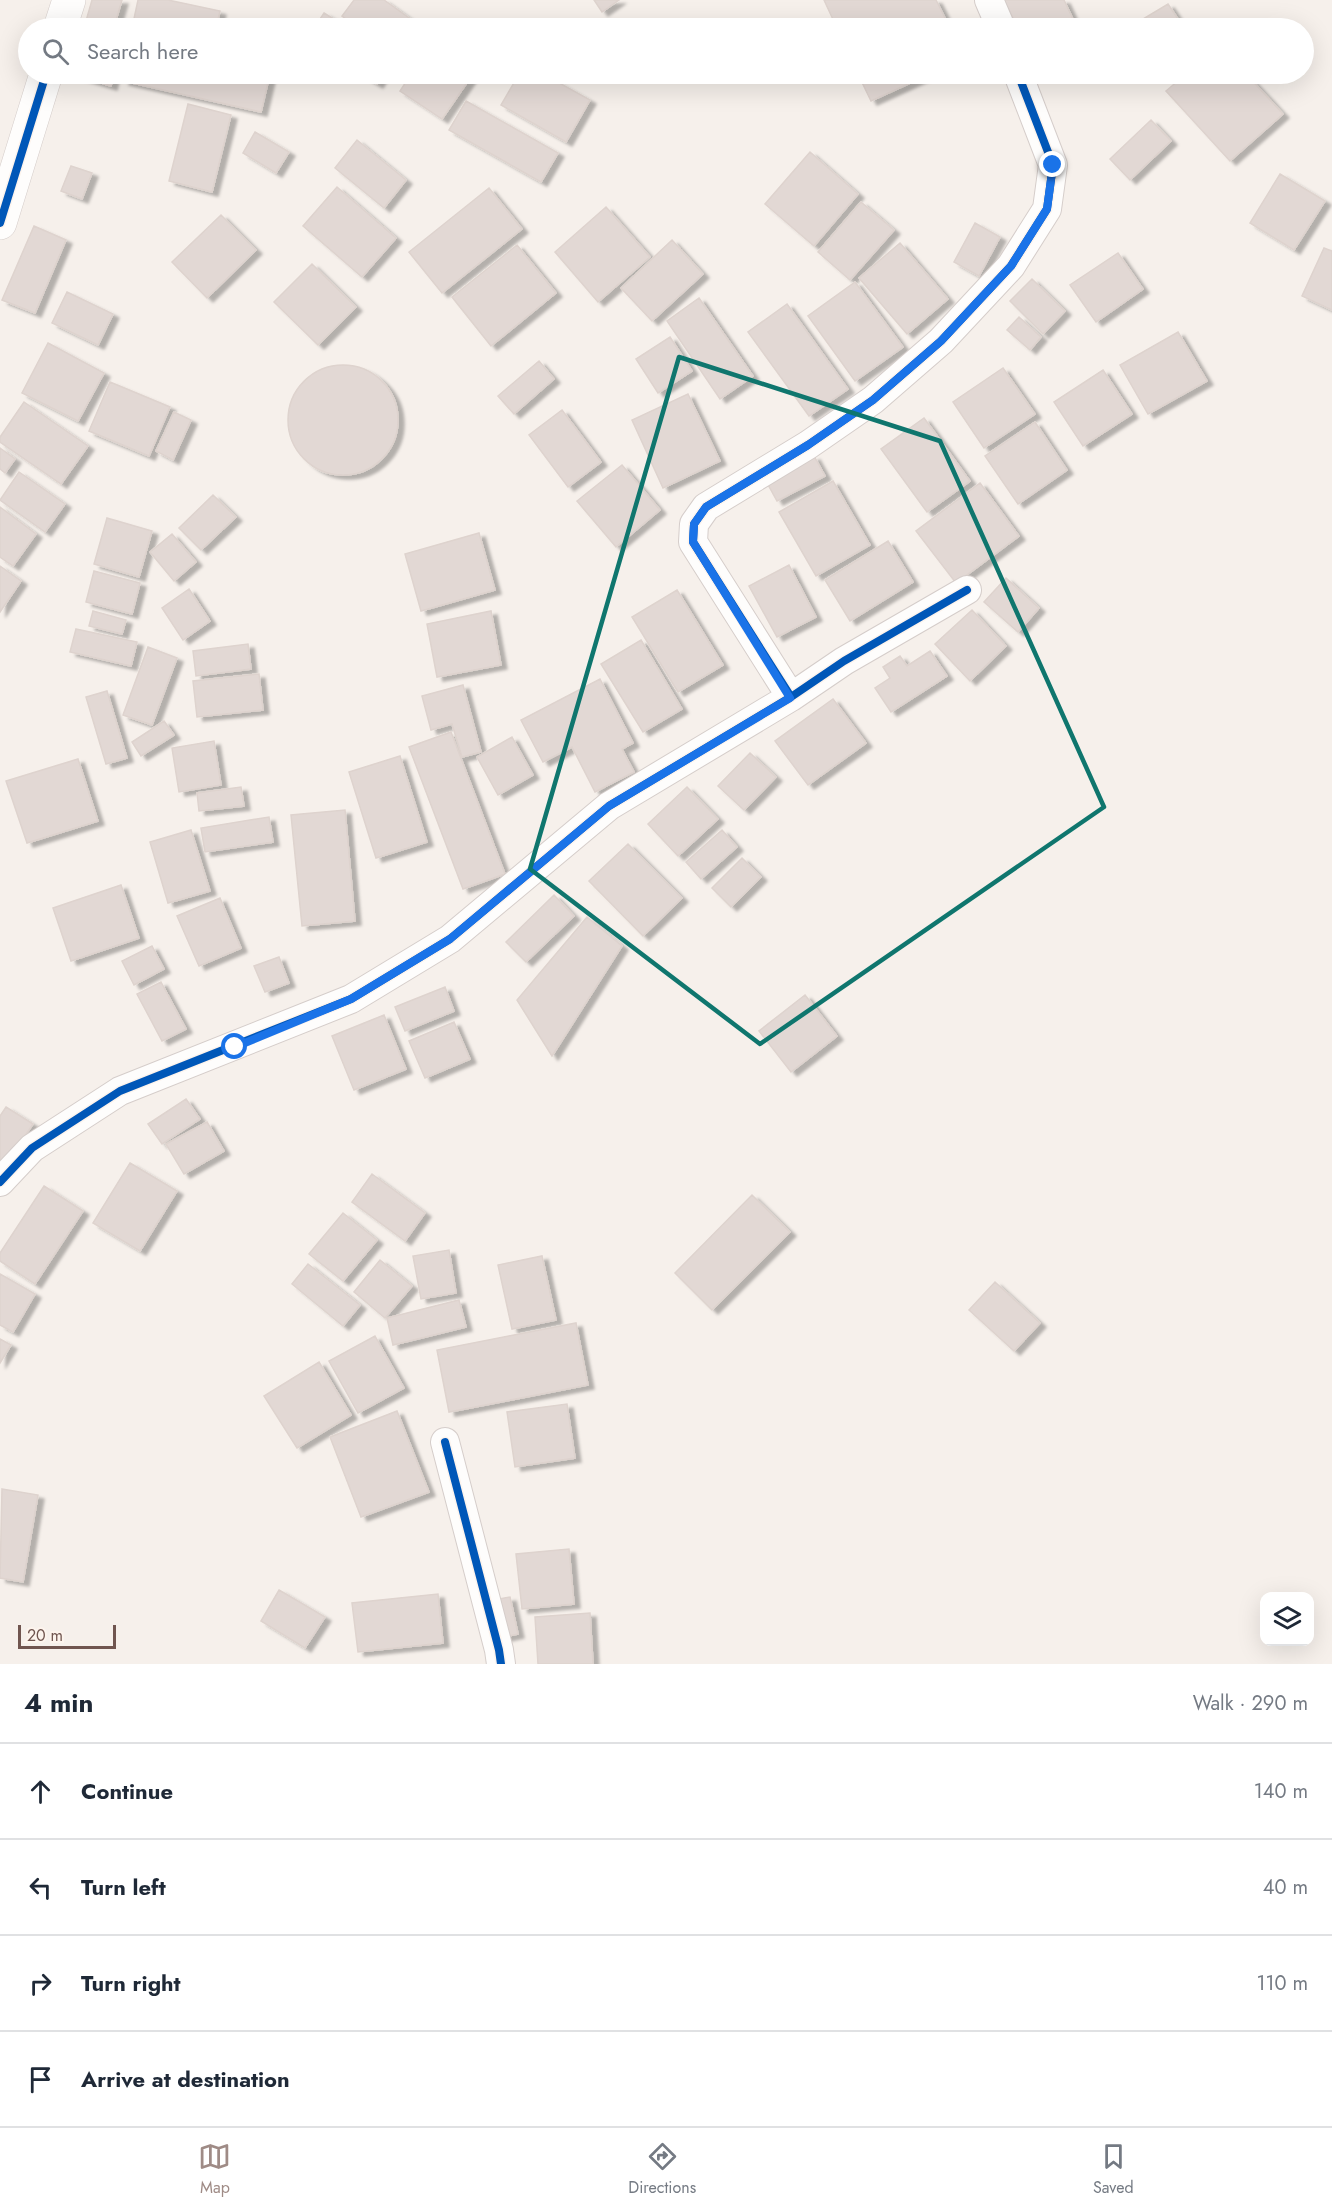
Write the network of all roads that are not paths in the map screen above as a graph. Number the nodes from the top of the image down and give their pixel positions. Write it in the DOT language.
graph roads {
  1 [pos="69,0"];
  2 [pos="989,0"];
  3 [pos="63,18"];
  4 [pos="996,18"];
  5 [pos="43,84"];
  6 [pos="1022,84"];
  7 [pos="0,223"];
  8 [pos="968,590"];
  9 [pos="790,698"];
  10 [pos="0,1182"];
  11 [pos="445,1442"];
  12 [pos="501,1664"];
  1 -- 3 [label="street"];
  2 -- 4 [label="street"];
  5 -- 7 [label="street"];
  6 -- 9 [label="street"];
  8 -- 9 [label="street"];
  9 -- 10 [label="street"];
  11 -- 12 [label="street"];
}
